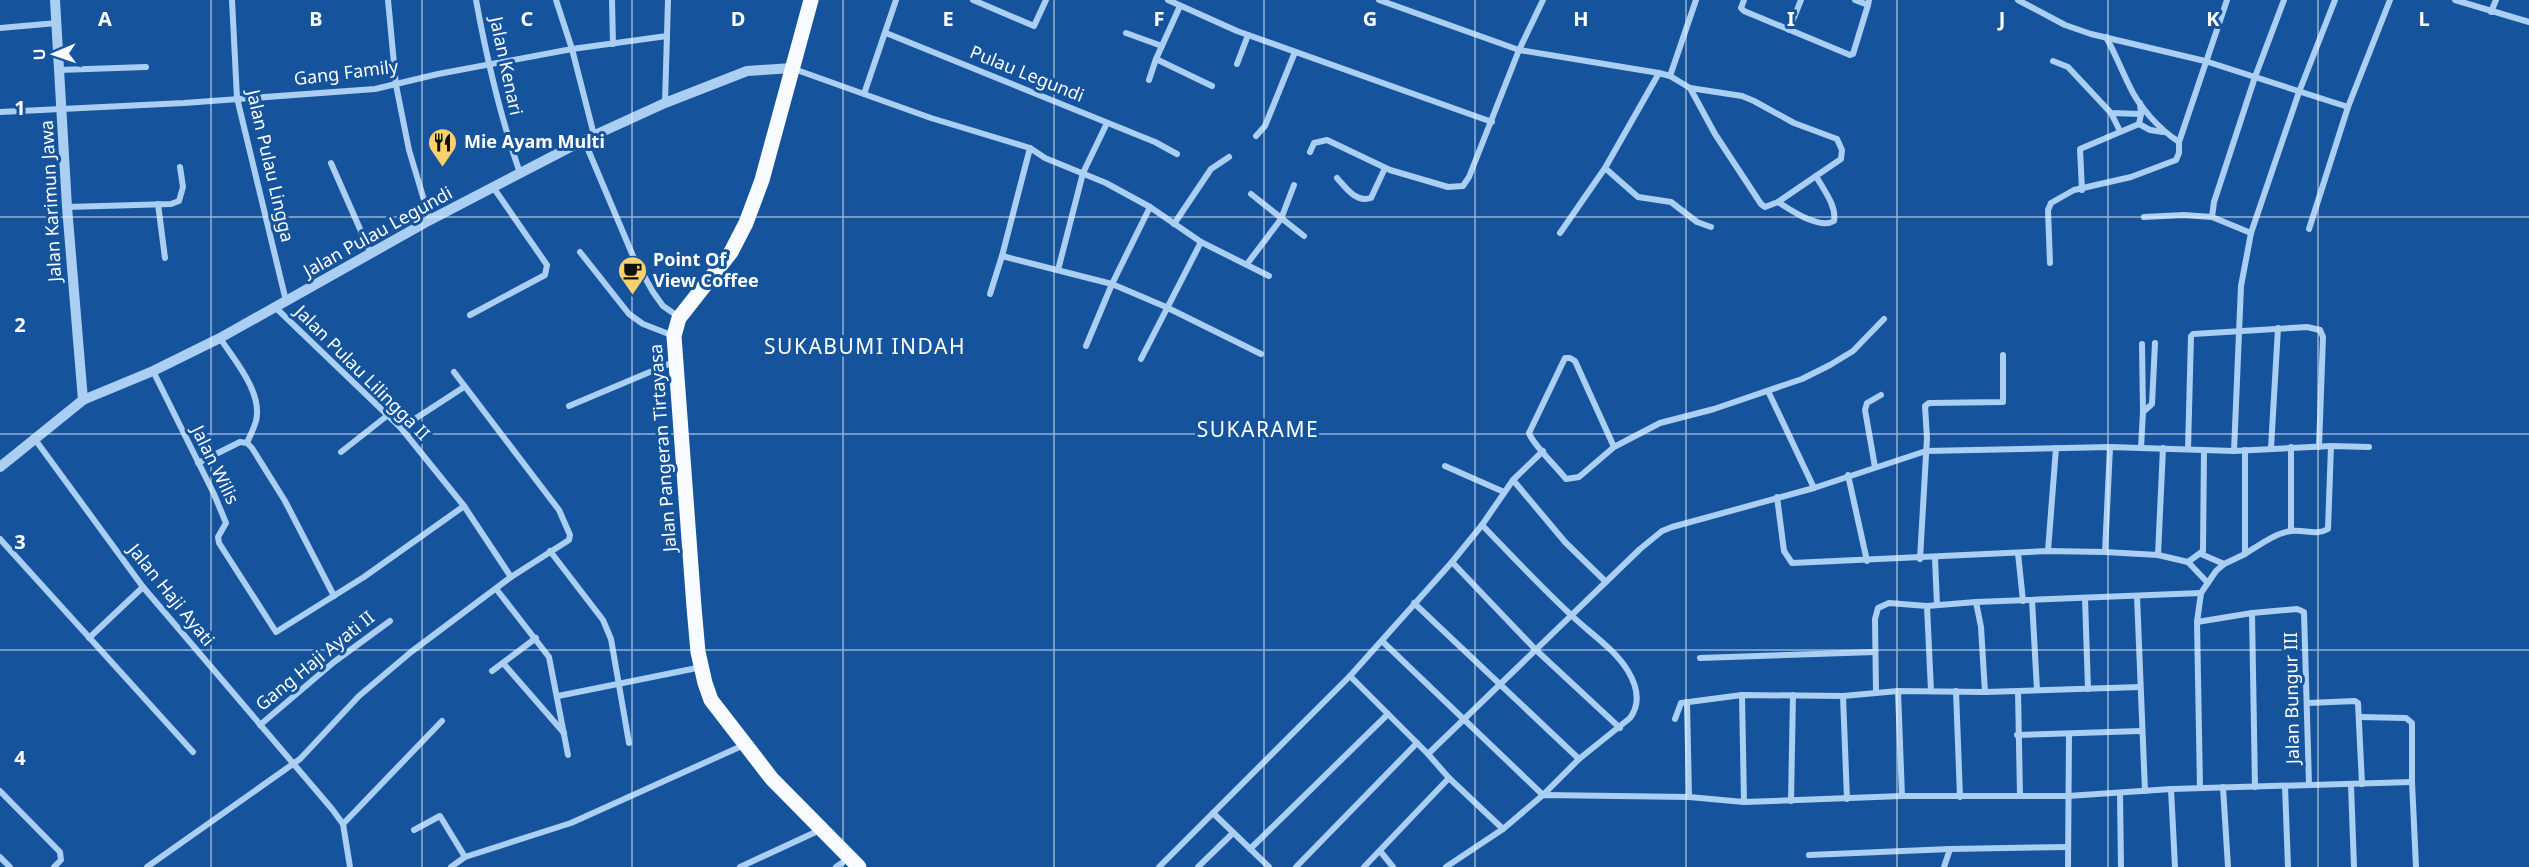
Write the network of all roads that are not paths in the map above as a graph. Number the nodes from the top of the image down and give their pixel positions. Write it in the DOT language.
graph roads {
  1 [pos="55,0"];
  2 [pos="232,0"];
  3 [pos="388,0"];
  4 [pos="476,0"];
  5 [pos="556,0"];
  6 [pos="612,0"];
  7 [pos="668,0"];
  8 [pos="811,0"];
  9 [pos="896,0"];
  10 [pos="973,0"];
  11 [pos="1046,0"];
  12 [pos="1168,0"];
  13 [pos="1379,0"];
  14 [pos="1543,0"];
  15 [pos="1696,0"];
  16 [pos="1744,0"];
  17 [pos="1801,0"];
  18 [pos="1855,0"];
  19 [pos="2018,0"];
  20 [pos="2228,0"];
  21 [pos="2284,0"];
  22 [pos="2335,0"];
  23 [pos="2390,0"];
  24 [pos="2455,0"];
  25 [pos="2496,0"];
  26 [pos="1868,2"];
  27 [pos="1180,6"];
  28 [pos="2492,12"];
  29 [pos="2529,22"];
  30 [pos="57,23"];
  31 [pos="0,28"];
  32 [pos="1789,30"];
  33 [pos="886,33"];
  34 [pos="1126,33"];
  35 [pos="1248,35"];
  36 [pos="667,36"];
  37 [pos="2106,38"];
  38 [pos="613,44"];
  39 [pos="1162,46"];
  40 [pos="572,49"];
  41 [pos="1520,50"];
  42 [pos="1295,52"];
  43 [pos="1156,59"];
  44 [pos="2054,61"];
  45 [pos="2205,61"];
  46 [pos="1237,64"];
  47 [pos="488,66"];
  48 [pos="146,67"];
  49 [pos="792,68"];
  50 [pos="59,70"];
  51 [pos="1659,73"];
  52 [pos="1670,76"];
  53 [pos="2255,77"];
  54 [pos="1149,80"];
  55 [pos="396,85"];
  56 [pos="1212,86"];
  57 [pos="1690,88"];
  58 [pos="2299,92"];
  59 [pos="864,94"];
  60 [pos="237,98"];
  61 [pos="2140,102"];
  62 [pos="665,103"];
  63 [pos="2348,107"];
  64 [pos="62,110"];
  65 [pos="0,112"];
  66 [pos="2111,112"];
  67 [pos="2142,114"];
  68 [pos="1492,122"];
  69 [pos="1107,123"];
  70 [pos="2139,124"];
  71 [pos="2120,131"];
  72 [pos="2163,132"];
  73 [pos="1256,136"];
  74 [pos="589,138"];
  75 [pos="2179,142"];
  76 [pos="1030,148"];
  77 [pos="1310,152"];
  78 [pos="1177,154"];
  79 [pos="1229,157"];
  80 [pos="332,163"];
  81 [pos="180,167"];
  82 [pos="1385,168"];
  83 [pos="1605,168"];
  84 [pos="1083,172"];
  85 [pos="520,173"];
  86 [pos="1816,176"];
  87 [pos="1337,178"];
  88 [pos="1294,185"];
  89 [pos="493,187"];
  90 [pos="2082,190"];
  91 [pos="1251,195"];
  92 [pos="1778,202"];
  93 [pos="158,204"];
  94 [pos="67,207"];
  95 [pos="1149,207"];
  96 [pos="2212,217"];
  97 [pos="2144,218"];
  98 [pos="1281,219"];
  99 [pos="430,220"];
  100 [pos="1174,224"];
  101 [pos="1711,227"];
  102 [pos="2309,229"];
  103 [pos="1560,233"];
  104 [pos="2251,233"];
  105 [pos="1304,236"];
  106 [pos="1201,242"];
  107 [pos="580,252"];
  108 [pos="371,254"];
  109 [pos="1002,256"];
  110 [pos="165,258"];
  111 [pos="2050,262"];
  112 [pos="1247,264"];
  113 [pos="1058,270"];
  114 [pos="1269,276"];
  115 [pos="1112,284"];
  116 [pos="990,294"];
  117 [pos="286,302"];
  118 [pos="1166,307"];
  119 [pos="276,308"];
  120 [pos="470,315"];
  121 [pos="679,318"];
  122 [pos="1884,319"];
  123 [pos="2278,328"];
  124 [pos="2239,331"];
  125 [pos="675,336"];
  126 [pos="220,338"];
  127 [pos="2155,343"];
  128 [pos="2142,344"];
  129 [pos="1086,346"];
  130 [pos="1260,354"];
  131 [pos="2003,355"];
  132 [pos="1141,359"];
  133 [pos="676,360"];
  134 [pos="153,371"];
  135 [pos="454,372"];
  136 [pos="464,387"];
  137 [pos="1768,391"];
  138 [pos="1881,395"];
  139 [pos="82,400"];
  140 [pos="569,406"];
  141 [pos="2144,412"];
  142 [pos="388,415"];
  143 [pos="401,428"];
  144 [pos="34,438"];
  145 [pos="247,443"];
  146 [pos="2331,446"];
  147 [pos="1614,447"];
  148 [pos="2110,447"];
  149 [pos="2291,447"];
  150 [pos="2319,447"];
  151 [pos="2369,447"];
  152 [pos="2056,448"];
  153 [pos="2141,448"];
  154 [pos="2163,448"];
  155 [pos="2271,448"];
  156 [pos="2188,449"];
  157 [pos="2204,450"];
  158 [pos="2245,450"];
  159 [pos="1544,451"];
  160 [pos="1926,451"];
  161 [pos="2234,451"];
  162 [pos="341,452"];
  163 [pos="198,463"];
  164 [pos="1445,466"];
  165 [pos="0,467"];
  166 [pos="1875,467"];
  167 [pos="1848,476"];
  168 [pos="1513,480"];
  169 [pos="1814,488"];
  170 [pos="1504,492"];
  171 [pos="1777,497"];
  172 [pos="464,506"];
  173 [pos="1482,525"];
  174 [pos="2291,531"];
  175 [pos="0,539"];
  176 [pos="550,551"];
  177 [pos="2048,551"];
  178 [pos="2105,552"];
  179 [pos="2018,553"];
  180 [pos="2201,554"];
  181 [pos="2245,554"];
  182 [pos="2158,555"];
  183 [pos="1935,558"];
  184 [pos="1920,559"];
  185 [pos="1867,561"];
  186 [pos="1452,562"];
  187 [pos="2188,562"];
  188 [pos="2224,564"];
  189 [pos="511,577"];
  190 [pos="1606,582"];
  191 [pos="2207,582"];
  192 [pos="143,587"];
  193 [pos="496,590"];
  194 [pos="2201,593"];
  195 [pos="334,596"];
  196 [pos="2137,596"];
  197 [pos="2085,598"];
  198 [pos="2032,600"];
  199 [pos="2023,601"];
  200 [pos="1976,602"];
  201 [pos="1414,603"];
  202 [pos="1936,605"];
  203 [pos="1927,606"];
  204 [pos="2252,613"];
  205 [pos="1571,615"];
  206 [pos="390,621"];
  207 [pos="2197,622"];
  208 [pos="89,638"];
  209 [pos="536,638"];
  210 [pos="1382,641"];
  211 [pos="1535,649"];
  212 [pos="1875,652"];
  213 [pos="1700,658"];
  214 [pos="503,663"];
  215 [pos="702,667"];
  216 [pos="492,671"];
  217 [pos="1350,676"];
  218 [pos="1499,683"];
  219 [pos="619,684"];
  220 [pos="2140,687"];
  221 [pos="2037,690"];
  222 [pos="2088,690"];
  223 [pos="1898,691"];
  224 [pos="1931,691"];
  225 [pos="2018,691"];
  226 [pos="1876,692"];
  227 [pos="1956,692"];
  228 [pos="1985,692"];
  229 [pos="1742,695"];
  230 [pos="1793,695"];
  231 [pos="558,696"];
  232 [pos="1843,696"];
  233 [pos="1687,702"];
  234 [pos="2308,702"];
  235 [pos="1388,714"];
  236 [pos="2360,717"];
  237 [pos="1463,719"];
  238 [pos="1675,719"];
  239 [pos="442,721"];
  240 [pos="260,725"];
  241 [pos="1620,728"];
  242 [pos="2141,731"];
  243 [pos="564,733"];
  244 [pos="2069,734"];
  245 [pos="2017,735"];
  246 [pos="629,742"];
  247 [pos="1417,743"];
  248 [pos="745,745"];
  249 [pos="193,752"];
  250 [pos="1428,754"];
  251 [pos="568,755"];
  252 [pos="1579,759"];
  253 [pos="293,764"];
  254 [pos="1449,778"];
  255 [pos="2412,782"];
  256 [pos="2351,784"];
  257 [pos="2362,784"];
  258 [pos="2309,785"];
  259 [pos="2285,786"];
  260 [pos="2254,787"];
  261 [pos="2200,788"];
  262 [pos="2223,788"];
  263 [pos="2171,789"];
  264 [pos="0,791"];
  265 [pos="2145,791"];
  266 [pos="2120,793"];
  267 [pos="1543,795"];
  268 [pos="1902,796"];
  269 [pos="2020,796"];
  270 [pos="2068,796"];
  271 [pos="1689,797"];
  272 [pos="1960,797"];
  273 [pos="1847,800"];
  274 [pos="1791,801"];
  275 [pos="1744,802"];
  276 [pos="1213,813"];
  277 [pos="342,824"];
  278 [pos="1503,829"];
  279 [pos="414,830"];
  280 [pos="820,830"];
  281 [pos="1233,833"];
  282 [pos="2067,847"];
  283 [pos="1250,849"];
  284 [pos="1950,849"];
  285 [pos="1380,851"];
  286 [pos="1809,855"];
  287 [pos="0,857"];
  288 [pos="465,857"];
  289 [pos="854,862"];
  290 [pos="10,867"];
  291 [pos="54,867"];
  292 [pos="147,867"];
  293 [pos="350,867"];
  294 [pos="451,867"];
  295 [pos="740,867"];
  296 [pos="836,867"];
  297 [pos="1159,867"];
  298 [pos="1198,867"];
  299 [pos="1269,867"];
  300 [pos="1296,867"];
  301 [pos="1364,867"];
  302 [pos="1393,867"];
  303 [pos="1446,867"];
  304 [pos="1944,867"];
  305 [pos="2068,867"];
  306 [pos="2121,867"];
  307 [pos="2175,867"];
  308 [pos="2228,867"];
  309 [pos="2288,867"];
  310 [pos="2354,867"];
  311 [pos="2416,867"];
  1 -- 30 [label="street, Jalan Karimun Jawa"];
  2 -- 60 [label="street, Jalan Pulau Lingga"];
  3 -- 55 [label="street"];
  4 -- 47 [label="street, Jalan Kenari"];
  5 -- 40 [label="street"];
  6 -- 38 [label="street"];
  7 -- 36 [label="street"];
  8 -- 49 [label="main road, Jalan Pangeran Tirtayasa"];
  9 -- 33 [label="street"];
  10 -- 11 [label="street"];
  12 -- 27 [label="street"];
  13 -- 41 [label="street"];
  14 -- 41 [label="street"];
  15 -- 52 [label="street"];
  16 -- 32 [label="street"];
  17 -- 32 [label="street"];
  18 -- 26 [label="street"];
  19 -- 37 [label="street"];
  20 -- 45 [label="street"];
  21 -- 53 [label="street"];
  22 -- 58 [label="street"];
  23 -- 63 [label="street"];
  24 -- 28 [label="street"];
  25 -- 28 [label="street"];
  26 -- 32 [label="street"];
  27 -- 35 [label="street"];
  27 -- 39 [label="street"];
  28 -- 29 [label="street"];
  30 -- 31 [label="street"];
  30 -- 50 [label="street, Jalan Karimun Jawa"];
  33 -- 59 [label="street"];
  33 -- 69 [label="street, Pulau Legundi"];
  34 -- 39 [label="street"];
  35 -- 42 [label="street"];
  35 -- 46 [label="street"];
  36 -- 38 [label="street, Gang Family"];
  36 -- 62 [label="street"];
  37 -- 45 [label="street"];
  37 -- 61 [label="street"];
  38 -- 40 [label="street, Gang Family"];
  39 -- 43 [label="street"];
  40 -- 47 [label="street, Gang Family"];
  40 -- 74 [label="street"];
  41 -- 51 [label="street"];
  41 -- 68 [label="street"];
  42 -- 68 [label="street"];
  42 -- 73 [label="street"];
  43 -- 54 [label="street"];
  43 -- 56 [label="street"];
  44 -- 66 [label="street"];
  45 -- 53 [label="street"];
  45 -- 75 [label="street"];
  47 -- 55 [label="street, Gang Family"];
  47 -- 85 [label="street, Jalan Kenari"];
  48 -- 50 [label="street"];
  49 -- 59 [label="street"];
  49 -- 62 [label="street, Jalan Pulau Legundi"];
  49 -- 121 [label="main road, Jalan Pangeran Tirtayasa"];
  50 -- 64 [label="street, Jalan Karimun Jawa"];
  51 -- 52 [label="street"];
  51 -- 83 [label="street"];
  52 -- 57 [label="street"];
  53 -- 58 [label="street"];
  53 -- 96 [label="street"];
  55 -- 60 [label="street, Gang Family"];
  55 -- 99 [label="street"];
  57 -- 86 [label="street"];
  57 -- 92 [label="street"];
  58 -- 63 [label="street"];
  58 -- 104 [label="street"];
  59 -- 76 [label="street"];
  60 -- 64 [label="street, Gang Family"];
  60 -- 117 [label="street, Jalan Pulau Lingga"];
  61 -- 67 [label="street"];
  61 -- 72 [label="street"];
  62 -- 74 [label="street, Jalan Pulau Legundi"];
  63 -- 102 [label="street"];
  64 -- 65 [label="street, Gang Family"];
  64 -- 94 [label="street, Jalan Karimun Jawa"];
  66 -- 67 [label="street"];
  66 -- 71 [label="street"];
  67 -- 70 [label="street"];
  68 -- 82 [label="street"];
  69 -- 78 [label="street, Pulau Legundi"];
  69 -- 84 [label="street"];
  70 -- 71 [label="street"];
  70 -- 72 [label="street"];
  71 -- 90 [label="street"];
  72 -- 75 [label="street"];
  74 -- 85 [label="street, Jalan Pulau Legundi"];
  74 -- 121 [label="street"];
  75 -- 90 [label="street"];
  76 -- 84 [label="street"];
  76 -- 109 [label="street"];
  77 -- 82 [label="street"];
  79 -- 100 [label="street"];
  80 -- 108 [label="street"];
  81 -- 93 [label="street"];
  82 -- 87 [label="street"];
  83 -- 101 [label="street"];
  83 -- 103 [label="street"];
  84 -- 95 [label="street"];
  84 -- 113 [label="street"];
  85 -- 89 [label="street, Jalan Pulau Legundi"];
  86 -- 92 [label="street"];
  86 -- 92 [label="street"];
  88 -- 98 [label="street"];
  89 -- 99 [label="street, Jalan Pulau Legundi"];
  89 -- 120 [label="street"];
  90 -- 111 [label="street"];
  91 -- 98 [label="street"];
  93 -- 94 [label="street"];
  93 -- 110 [label="street"];
  94 -- 139 [label="street, Jalan Karimun Jawa"];
  95 -- 100 [label="street"];
  95 -- 115 [label="street"];
  96 -- 97 [label="street"];
  96 -- 104 [label="street"];
  98 -- 105 [label="street"];
  98 -- 112 [label="street"];
  99 -- 108 [label="street, Jalan Pulau Legundi"];
  100 -- 106 [label="street"];
  104 -- 124 [label="street"];
  106 -- 112 [label="street"];
  106 -- 118 [label="street"];
  107 -- 125 [label="street"];
  108 -- 117 [label="street, Jalan Pulau Legundi"];
  109 -- 113 [label="street"];
  109 -- 116 [label="street"];
  112 -- 114 [label="street"];
  113 -- 115 [label="street"];
  115 -- 118 [label="street"];
  115 -- 129 [label="street"];
  117 -- 119 [label="street, Jalan Pulau Legundi"];
  118 -- 130 [label="street"];
  118 -- 132 [label="street"];
  119 -- 126 [label="street, Jalan Pulau Legundi"];
  119 -- 142 [label="street, Jalan Pulau Lilingga II"];
  121 -- 125 [label="main road, Jalan Pangeran Tirtayasa"];
  122 -- 137 [label="street"];
  123 -- 124 [label="street"];
  123 -- 150 [label="street"];
  123 -- 155 [label="street"];
  124 -- 156 [label="street"];
  124 -- 161 [label="street"];
  125 -- 133 [label="main road, Jalan Pangeran Tirtayasa"];
  126 -- 134 [label="street, Jalan Pulau Legundi"];
  126 -- 145 [label="street"];
  127 -- 141 [label="street"];
  128 -- 141 [label="street"];
  131 -- 160 [label="street"];
  133 -- 140 [label="street"];
  133 -- 215 [label="main road, Jalan Pangeran Tirtayasa"];
  134 -- 139 [label="street, Jalan Pulau Legundi"];
  134 -- 163 [label="street, Jalan Wilis"];
  135 -- 136 [label="street"];
  136 -- 143 [label="street"];
  136 -- 176 [label="street"];
  137 -- 147 [label="street"];
  137 -- 169 [label="street"];
  138 -- 166 [label="street"];
  139 -- 144 [label="street, Jalan Pulau Legundi"];
  141 -- 153 [label="street"];
  142 -- 143 [label="street, Jalan Pulau Lilingga II"];
  142 -- 162 [label="street"];
  143 -- 172 [label="street, Jalan Pulau Lilingga II"];
  144 -- 165 [label="street, Jalan Pulau Legundi"];
  144 -- 192 [label="street, Jalan Haji Ayati"];
  145 -- 163 [label="street"];
  145 -- 195 [label="street"];
  146 -- 150 [label="street"];
  146 -- 151 [label="street"];
  146 -- 174 [label="street"];
  147 -- 159 [label="street"];
  147 -- 159 [label="street"];
  148 -- 152 [label="street"];
  148 -- 153 [label="street"];
  148 -- 178 [label="street"];
  149 -- 150 [label="street"];
  149 -- 155 [label="street"];
  149 -- 174 [label="street"];
  152 -- 160 [label="street"];
  152 -- 177 [label="street"];
  153 -- 154 [label="street"];
  154 -- 156 [label="street"];
  154 -- 182 [label="street"];
  155 -- 158 [label="street"];
  156 -- 157 [label="street"];
  157 -- 161 [label="street"];
  157 -- 180 [label="street"];
  158 -- 161 [label="street"];
  158 -- 181 [label="street"];
  159 -- 168 [label="street"];
  160 -- 166 [label="street"];
  160 -- 184 [label="street"];
  163 -- 195 [label="street, Jalan Wilis"];
  164 -- 170 [label="street"];
  166 -- 167 [label="street"];
  167 -- 169 [label="street"];
  167 -- 185 [label="street"];
  168 -- 170 [label="street"];
  168 -- 190 [label="street"];
  169 -- 171 [label="street"];
  170 -- 173 [label="street"];
  171 -- 185 [label="street"];
  171 -- 190 [label="street"];
  172 -- 189 [label="street, Jalan Pulau Lilingga II"];
  172 -- 195 [label="street"];
  173 -- 186 [label="street"];
  173 -- 205 [label="street"];
  174 -- 181 [label="street"];
  175 -- 208 [label="street"];
  176 -- 189 [label="street"];
  176 -- 219 [label="street"];
  177 -- 178 [label="street"];
  177 -- 179 [label="street"];
  178 -- 182 [label="street"];
  179 -- 183 [label="street"];
  179 -- 199 [label="street"];
  180 -- 187 [label="street"];
  180 -- 188 [label="street"];
  181 -- 188 [label="street"];
  182 -- 187 [label="street"];
  183 -- 184 [label="street"];
  183 -- 202 [label="street"];
  184 -- 185 [label="street"];
  186 -- 201 [label="street"];
  186 -- 211 [label="street"];
  187 -- 191 [label="street"];
  188 -- 191 [label="street"];
  189 -- 193 [label="street"];
  190 -- 205 [label="street"];
  191 -- 194 [label="street"];
  192 -- 208 [label="street"];
  192 -- 240 [label="street, Jalan Haji Ayati"];
  193 -- 209 [label="street"];
  193 -- 253 [label="street"];
  194 -- 196 [label="street"];
  194 -- 207 [label="street"];
  196 -- 197 [label="street"];
  196 -- 220 [label="street"];
  197 -- 198 [label="street"];
  197 -- 222 [label="street"];
  198 -- 199 [label="street"];
  198 -- 221 [label="street"];
  199 -- 200 [label="street"];
  200 -- 202 [label="street"];
  200 -- 228 [label="street"];
  201 -- 210 [label="street"];
  201 -- 218 [label="street"];
  202 -- 203 [label="street"];
  203 -- 212 [label="street"];
  203 -- 224 [label="street"];
  204 -- 207 [label="street, Jalan Bungur III"];
  204 -- 234 [label="street, Jalan Bungur III"];
  204 -- 260 [label="street"];
  205 -- 211 [label="street"];
  205 -- 241 [label="street"];
  206 -- 240 [label="street, Gang Haji Ayati II"];
  207 -- 261 [label="street"];
  208 -- 249 [label="street"];
  209 -- 214 [label="street"];
  209 -- 231 [label="street"];
  210 -- 217 [label="street"];
  210 -- 237 [label="street"];
  211 -- 218 [label="street"];
  211 -- 241 [label="street"];
  212 -- 213 [label="street"];
  212 -- 226 [label="street"];
  214 -- 216 [label="street"];
  214 -- 243 [label="street"];
  215 -- 219 [label="street"];
  215 -- 248 [label="main road, Jalan Pangeran Tirtayasa"];
  217 -- 235 [label="street"];
  217 -- 276 [label="street"];
  218 -- 237 [label="street"];
  218 -- 252 [label="street"];
  219 -- 231 [label="street"];
  219 -- 246 [label="street"];
  220 -- 222 [label="street"];
  220 -- 242 [label="street"];
  221 -- 222 [label="street"];
  221 -- 225 [label="street"];
  223 -- 224 [label="street"];
  223 -- 226 [label="street"];
  223 -- 268 [label="street"];
  224 -- 227 [label="street"];
  225 -- 228 [label="street"];
  225 -- 245 [label="street"];
  226 -- 232 [label="street"];
  227 -- 228 [label="street"];
  227 -- 272 [label="street"];
  229 -- 230 [label="street"];
  229 -- 233 [label="street"];
  229 -- 275 [label="street"];
  230 -- 232 [label="street"];
  230 -- 274 [label="street"];
  231 -- 243 [label="street"];
  232 -- 273 [label="street"];
  233 -- 238 [label="street"];
  233 -- 271 [label="street"];
  234 -- 236 [label="street"];
  234 -- 258 [label="street, Jalan Bungur III"];
  235 -- 247 [label="street"];
  235 -- 283 [label="street"];
  236 -- 255 [label="street"];
  236 -- 257 [label="street"];
  237 -- 250 [label="street"];
  237 -- 267 [label="street"];
  239 -- 277 [label="street"];
  240 -- 253 [label="street, Jalan Haji Ayati"];
  241 -- 252 [label="street"];
  242 -- 244 [label="street"];
  242 -- 265 [label="street"];
  243 -- 251 [label="street"];
  244 -- 245 [label="street"];
  244 -- 270 [label="street"];
  245 -- 269 [label="street"];
  247 -- 250 [label="street"];
  247 -- 300 [label="street"];
  248 -- 280 [label="main road, Jalan Pangeran Tirtayasa"];
  248 -- 288 [label="street"];
  250 -- 254 [label="street"];
  252 -- 267 [label="street"];
  253 -- 277 [label="street, Jalan Haji Ayati"];
  253 -- 292 [label="street"];
  254 -- 278 [label="street"];
  254 -- 285 [label="street"];
  255 -- 257 [label="street"];
  255 -- 311 [label="street"];
  256 -- 257 [label="street"];
  256 -- 258 [label="street"];
  256 -- 310 [label="street"];
  258 -- 259 [label="street"];
  259 -- 260 [label="street"];
  259 -- 309 [label="street"];
  260 -- 262 [label="street"];
  261 -- 262 [label="street"];
  261 -- 263 [label="street"];
  262 -- 308 [label="street"];
  263 -- 265 [label="street"];
  263 -- 307 [label="street"];
  264 -- 291 [label="street"];
  265 -- 266 [label="street"];
  266 -- 270 [label="street"];
  266 -- 306 [label="street"];
  267 -- 271 [label="street"];
  267 -- 278 [label="street"];
  268 -- 272 [label="street"];
  268 -- 273 [label="street"];
  269 -- 270 [label="street"];
  269 -- 272 [label="street"];
  270 -- 282 [label="street"];
  271 -- 275 [label="street"];
  273 -- 274 [label="street"];
  274 -- 275 [label="street"];
  276 -- 281 [label="street"];
  276 -- 297 [label="street"];
  277 -- 293 [label="street"];
  278 -- 303 [label="street"];
  279 -- 288 [label="street"];
  280 -- 289 [label="main road, Jalan Pangeran Tirtayasa"];
  280 -- 295 [label="street"];
  281 -- 283 [label="street"];
  281 -- 298 [label="street"];
  282 -- 284 [label="street"];
  282 -- 305 [label="street"];
  283 -- 299 [label="street"];
  284 -- 286 [label="street"];
  284 -- 304 [label="street"];
  285 -- 301 [label="street"];
  285 -- 302 [label="street"];
  287 -- 290 [label="street"];
  288 -- 294 [label="street"];
  289 -- 296 [label="street"];
}
